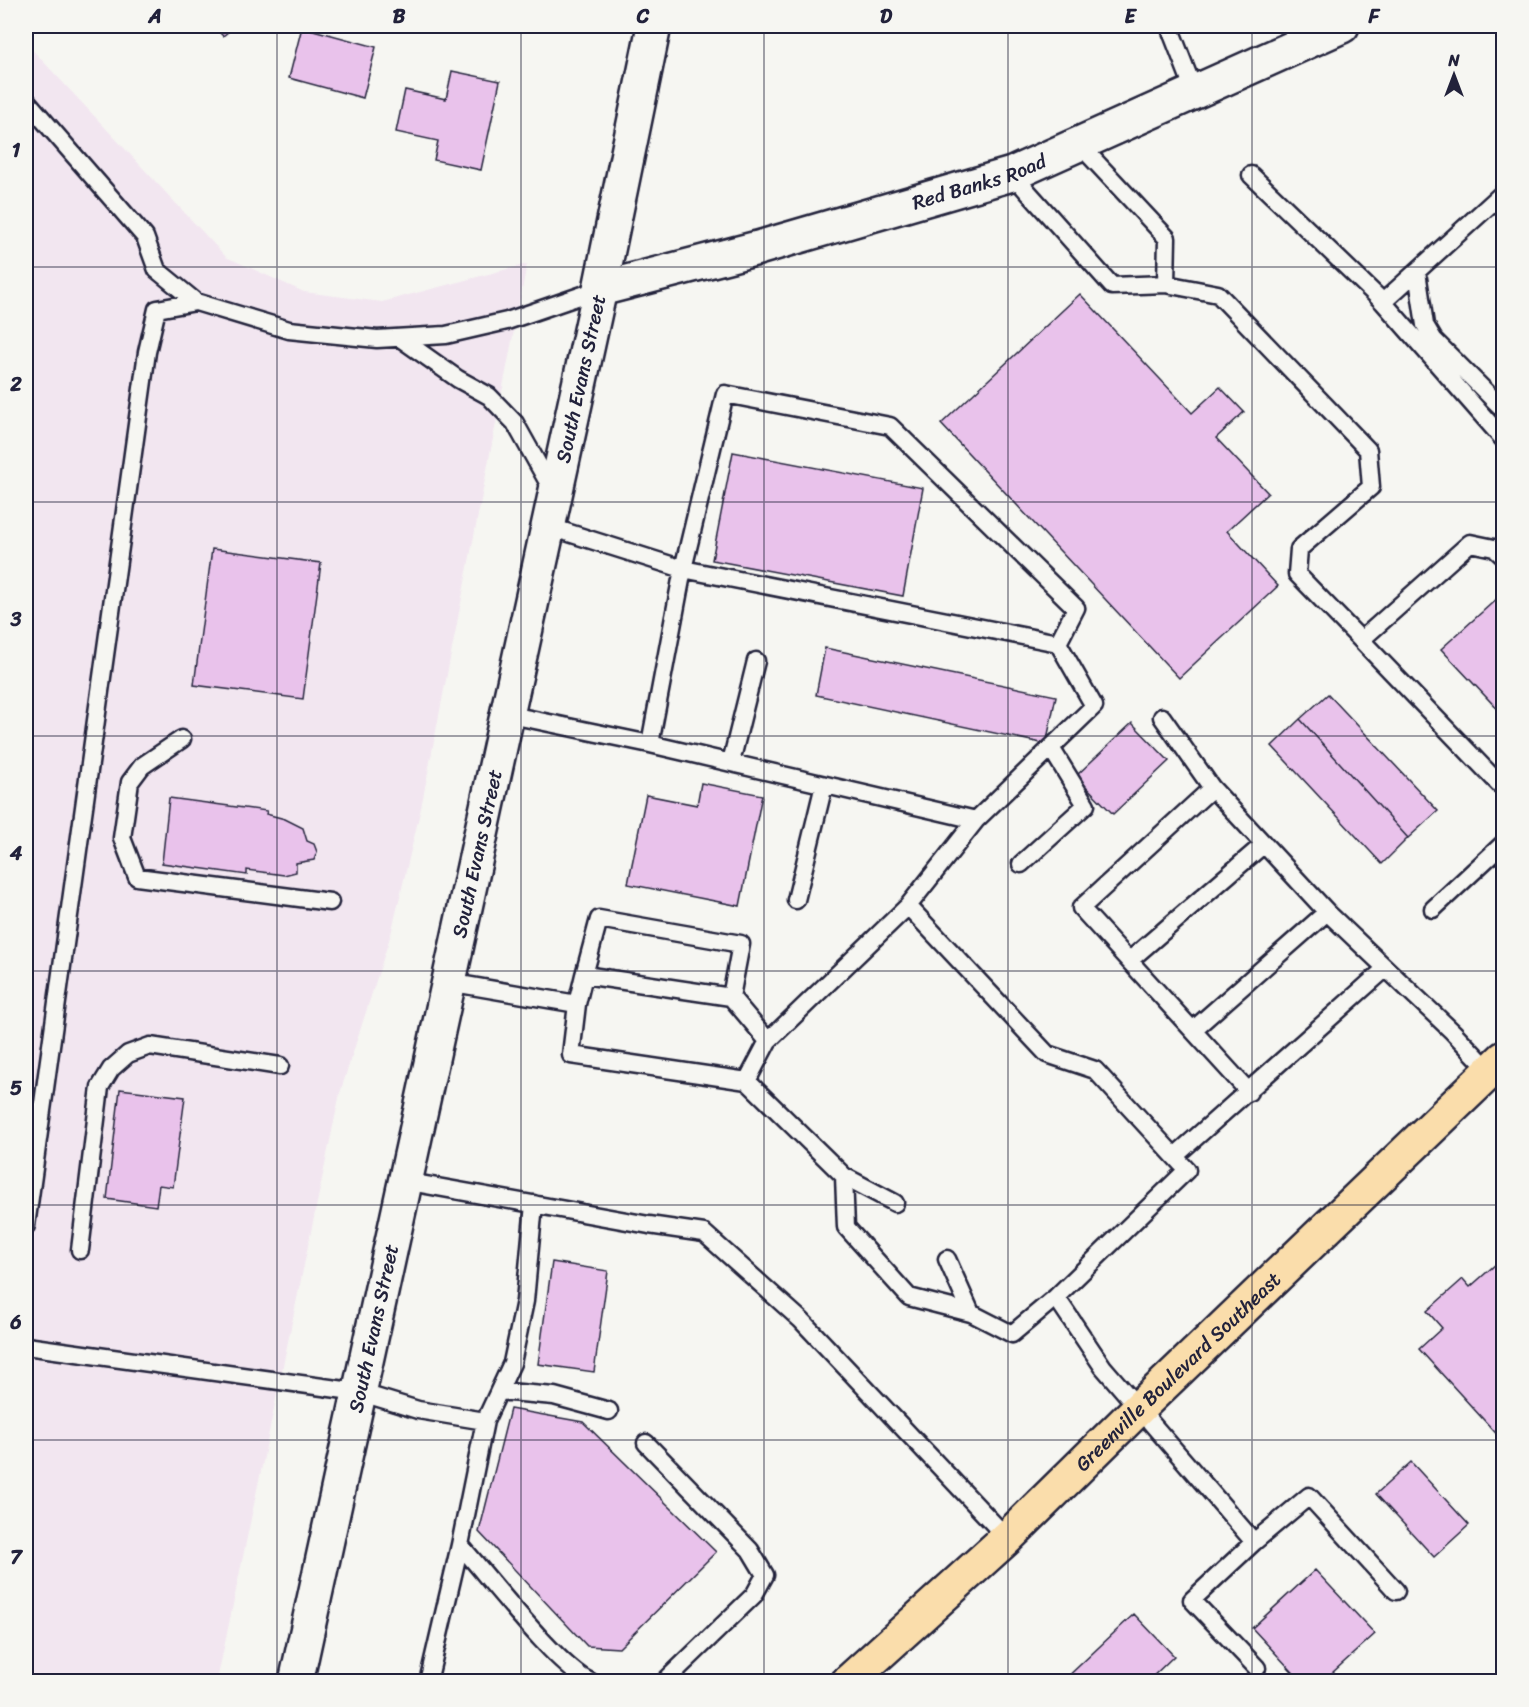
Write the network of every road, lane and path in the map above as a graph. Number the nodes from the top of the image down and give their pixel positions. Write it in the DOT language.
graph roads {
  1 [pos="654,26"];
  2 [pos="1169,26"];
  3 [pos="1342,26"];
  4 [pos="1196,93"];
  5 [pos="26,100"];
  6 [pos="1079,144"];
  7 [pos="1012,174"];
  8 [pos="1251,175"];
  9 [pos="1503,192"];
  10 [pos="1417,272"];
  11 [pos="1166,284"];
  12 [pos="600,289"];
  13 [pos="196,302"];
  14 [pos="1383,302"];
  15 [pos="400,338"];
  16 [pos="1503,410"];
  17 [pos="1503,440"];
  18 [pos="554,494"];
  19 [pos="547,526"];
  20 [pos="1503,557"];
  21 [pos="683,569"];
  22 [pos="1361,640"];
  23 [pos="1058,643"];
  24 [pos="756,661"];
  25 [pos="506,714"];
  26 [pos="1162,717"];
  27 [pos="182,739"];
  28 [pos="650,744"];
  29 [pos="1051,748"];
  30 [pos="731,762"];
  31 [pos="824,785"];
  32 [pos="1212,788"];
  33 [pos="1503,789"];
  34 [pos="976,820"];
  35 [pos="1503,843"];
  36 [pos="1264,844"];
  37 [pos="1021,864"];
  38 [pos="796,900"];
  39 [pos="330,902"];
  40 [pos="908,906"];
  41 [pos="1433,909"];
  42 [pos="1327,912"];
  43 [pos="1130,960"];
  44 [pos="1384,969"];
  45 [pos="584,975"];
  46 [pos="448,982"];
  47 [pos="731,997"];
  48 [pos="577,1005"];
  49 [pos="1194,1029"];
  50 [pos="768,1041"];
  51 [pos="1497,1065"];
  52 [pos="279,1066"];
  53 [pos="747,1081"];
  54 [pos="1249,1092"];
  55 [pos="1175,1156"];
  56 [pos="844,1176"];
  57 [pos="405,1181"];
  58 [pos="895,1203"];
  59 [pos="534,1204"];
  60 [pos="26,1226"];
  61 [pos="80,1250"];
  62 [pos="947,1258"];
  63 [pos="1056,1297"];
  64 [pos="971,1313"];
  65 [pos="26,1346"];
  66 [pos="499,1391"];
  67 [pos="359,1392"];
  68 [pos="1140,1407"];
  69 [pos="609,1411"];
  70 [pos="485,1421"];
  71 [pos="646,1443"];
  72 [pos="1007,1538"];
  73 [pos="1254,1542"];
  74 [pos="460,1545"];
  75 [pos="1396,1591"];
  76 [pos="1257,1668"];
  77 [pos="296,1682"];
  78 [pos="428,1682"];
  79 [pos="591,1682"];
  80 [pos="664,1682"];
  81 [pos="848,1682"];
  1 -- 12 [label="main road, South Evans Street"];
  2 -- 4 [label="lane"];
  3 -- 4 [label="main road, Red Banks Road"];
  4 -- 6 [label="main road, Red Banks Road"];
  5 -- 13 [label="lane"];
  6 -- 7 [label="main road, Red Banks Road"];
  6 -- 11 [label="lane"];
  7 -- 11 [label="lane"];
  7 -- 12 [label="main road, Red Banks Road"];
  8 -- 14 [label="lane"];
  9 -- 10 [label="lane"];
  10 -- 14 [label="lane"];
  10 -- 16 [label="lane"];
  11 -- 22 [label="lane"];
  12 -- 15 [label="lane"];
  12 -- 18 [label="main road, South Evans Street"];
  13 -- 15 [label="lane"];
  13 -- 60 [label="lane"];
  14 -- 17 [label="lane"];
  15 -- 18 [label="lane"];
  18 -- 19 [label="main road, South Evans Street"];
  19 -- 21 [label="lane"];
  19 -- 25 [label="main road, South Evans Street"];
  20 -- 22 [label="lane"];
  21 -- 23 [label="lane"];
  21 -- 23 [label="lane"];
  21 -- 28 [label="lane"];
  22 -- 33 [label="lane"];
  23 -- 29 [label="lane"];
  24 -- 30 [label="lane"];
  25 -- 28 [label="lane"];
  25 -- 46 [label="main road, South Evans Street"];
  26 -- 32 [label="lane"];
  27 -- 39 [label="lane"];
  28 -- 30 [label="lane"];
  29 -- 34 [label="lane"];
  29 -- 37 [label="lane"];
  30 -- 31 [label="lane"];
  31 -- 34 [label="lane"];
  31 -- 38 [label="lane"];
  32 -- 36 [label="lane"];
  32 -- 43 [label="lane"];
  34 -- 40 [label="lane"];
  35 -- 41 [label="lane"];
  36 -- 42 [label="lane"];
  36 -- 43 [label="lane"];
  40 -- 50 [label="lane"];
  40 -- 55 [label="lane"];
  42 -- 44 [label="lane"];
  42 -- 49 [label="lane"];
  43 -- 49 [label="lane"];
  44 -- 51 [label="lane"];
  44 -- 54 [label="lane"];
  45 -- 47 [label="lane"];
  45 -- 47 [label="lane"];
  45 -- 48 [label="lane"];
  46 -- 48 [label="lane"];
  46 -- 57 [label="main road, South Evans Street"];
  47 -- 50 [label="lane"];
  48 -- 53 [label="lane"];
  49 -- 54 [label="lane"];
  50 -- 53 [label="lane"];
  51 -- 68 [label="highway, Greenville Boulevard Southeast"];
  52 -- 61 [label="lane"];
  53 -- 56 [label="lane"];
  54 -- 55 [label="lane"];
  55 -- 63 [label="lane"];
  56 -- 58 [label="lane"];
  56 -- 64 [label="lane"];
  57 -- 59 [label="lane"];
  57 -- 67 [label="main road, South Evans Street"];
  59 -- 66 [label="lane"];
  59 -- 72 [label="lane"];
  62 -- 64 [label="lane"];
  63 -- 64 [label="lane"];
  63 -- 68 [label="lane"];
  65 -- 67 [label="lane"];
  66 -- 69 [label="lane"];
  66 -- 70 [label="lane"];
  67 -- 70 [label="lane"];
  67 -- 77 [label="main road, South Evans Street"];
  68 -- 72 [label="highway, Greenville Boulevard Southeast"];
  68 -- 73 [label="lane"];
  70 -- 74 [label="lane"];
  71 -- 80 [label="lane"];
  72 -- 81 [label="highway, Greenville Boulevard Southeast"];
  73 -- 75 [label="lane"];
  73 -- 76 [label="lane"];
  74 -- 78 [label="lane"];
  74 -- 79 [label="lane"];
}
